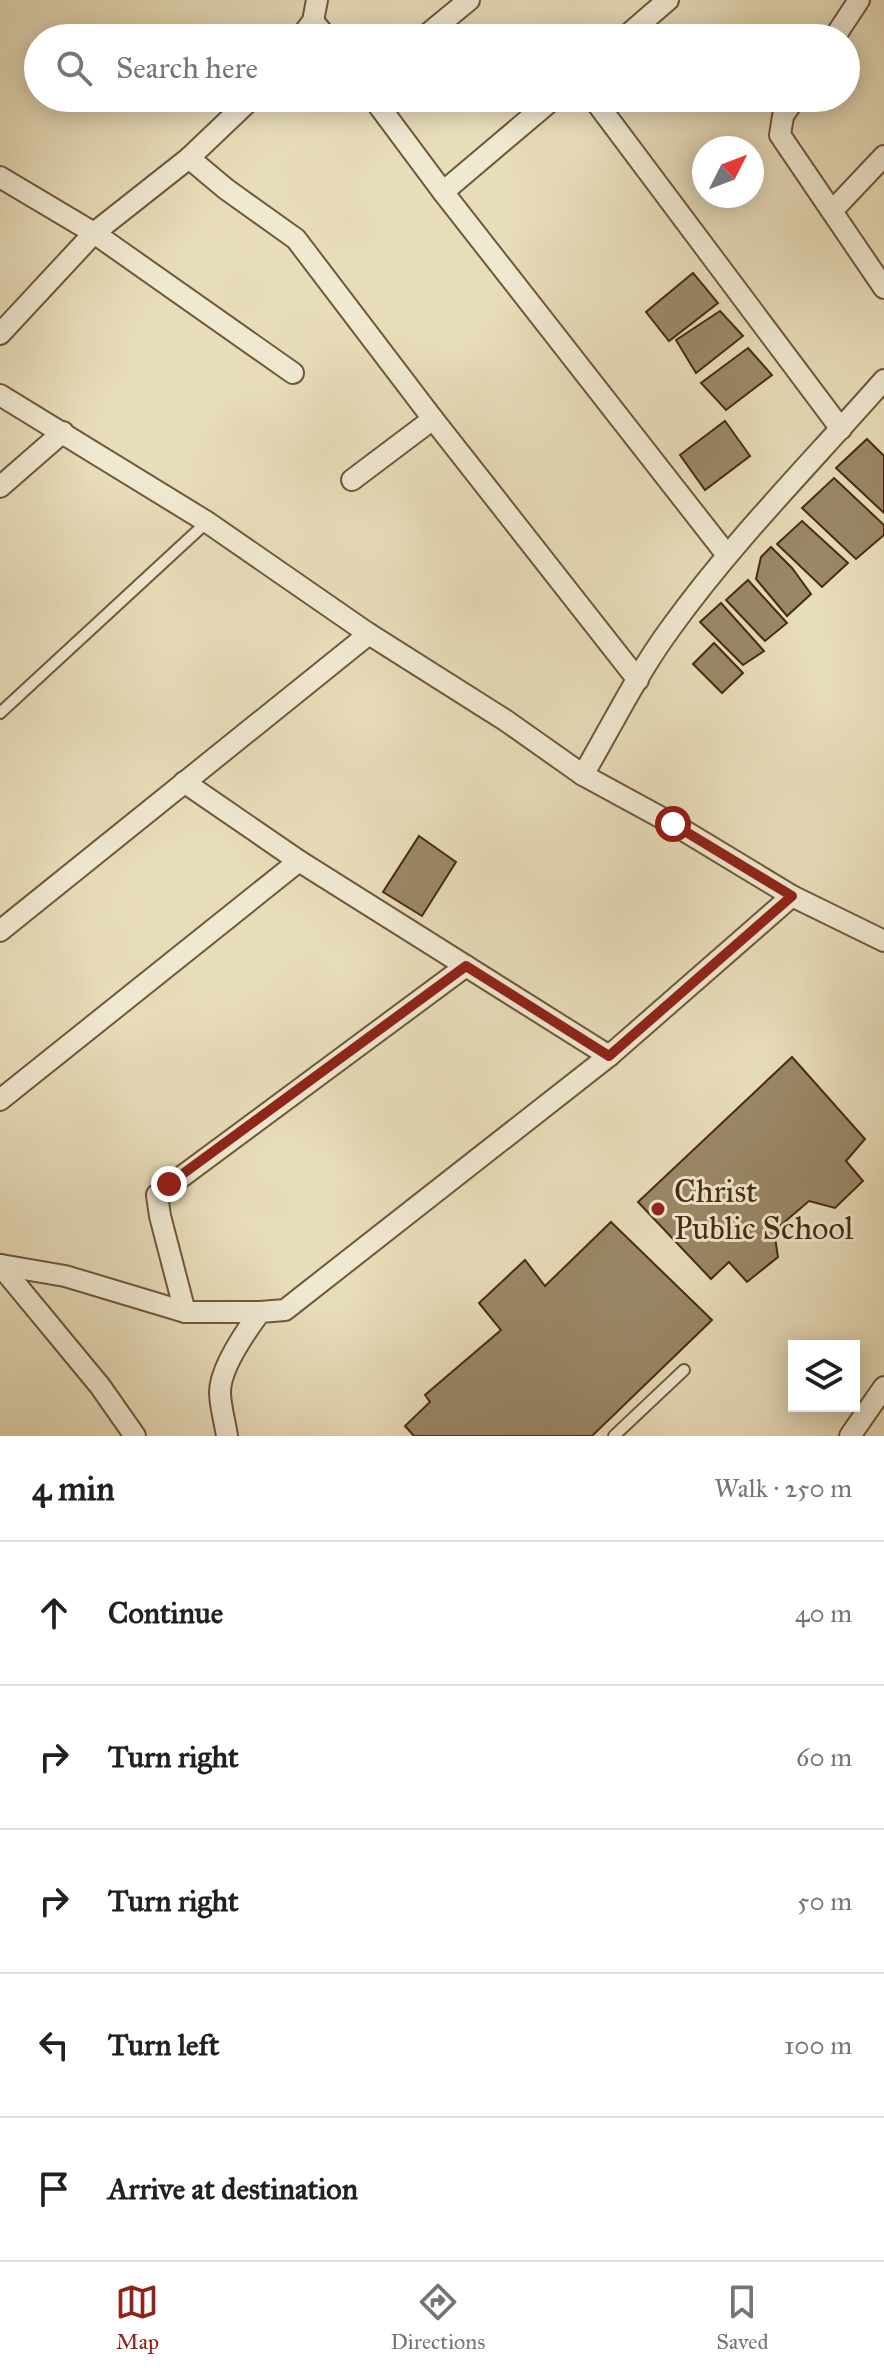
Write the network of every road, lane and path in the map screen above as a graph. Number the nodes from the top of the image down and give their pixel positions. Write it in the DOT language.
graph roads {
  1 [pos="317,0"];
  2 [pos="469,0"];
  3 [pos="668,0"];
  4 [pos="859,0"];
  5 [pos="313,21"];
  6 [pos="311,24"];
  7 [pos="315,24"];
  8 [pos="440,24"];
  9 [pos="640,24"];
  10 [pos="843,24"];
  11 [pos="237,112"];
  12 [pos="383,112"];
  13 [pos="537,112"];
  14 [pos="603,112"];
  15 [pos="786,112"];
  16 [pos="884,156"];
  17 [pos="189,158"];
  18 [pos="0,177"];
  19 [pos="443,192"];
  20 [pos="832,211"];
  21 [pos="94,233"];
  22 [pos="884,288"];
  23 [pos="0,334"];
  24 [pos="293,373"];
  25 [pos="884,380"];
  26 [pos="0,395"];
  27 [pos="433,419"];
  28 [pos="841,429"];
  29 [pos="63,432"];
  30 [pos="352,480"];
  31 [pos="0,487"];
  32 [pos="207,522"];
  33 [pos="727,555"];
  34 [pos="369,634"];
  35 [pos="638,680"];
  36 [pos="0,713"];
  37 [pos="583,775"];
  38 [pos="184,782"];
  39 [pos="299,861"];
  40 [pos="792,896"];
  41 [pos="0,931"];
  42 [pos="884,941"];
  43 [pos="466,966"];
  44 [pos="609,1056"];
  45 [pos="0,1100"];
  46 [pos="0,1265"];
  47 [pos="185,1312"];
  48 [pos="260,1312"];
  49 [pos="684,1370"];
  50 [pos="884,1387"];
  51 [pos="135,1436"];
  52 [pos="227,1436"];
  53 [pos="614,1436"];
  54 [pos="850,1436"];
  1 -- 5 [label="street"];
  2 -- 8 [label="street"];
  3 -- 9 [label="street"];
  4 -- 10 [label="street"];
  5 -- 6 [label="street"];
  5 -- 7 [label="street"];
  11 -- 17 [label="street"];
  12 -- 19 [label="street"];
  13 -- 19 [label="street"];
  14 -- 28 [label="street"];
  15 -- 20 [label="street"];
  16 -- 20 [label="street"];
  17 -- 21 [label="street"];
  17 -- 27 [label="street"];
  18 -- 21 [label="street"];
  19 -- 33 [label="street"];
  20 -- 22 [label="street"];
  21 -- 23 [label="street"];
  21 -- 24 [label="street"];
  25 -- 28 [label="street"];
  26 -- 29 [label="street"];
  27 -- 30 [label="street"];
  27 -- 35 [label="street"];
  28 -- 33 [label="street"];
  29 -- 31 [label="street"];
  29 -- 32 [label="street"];
  32 -- 34 [label="street"];
  32 -- 36 [label="lane"];
  33 -- 35 [label="street"];
  34 -- 37 [label="street"];
  34 -- 38 [label="street"];
  35 -- 37 [label="street"];
  37 -- 40 [label="street"];
  38 -- 39 [label="street"];
  38 -- 41 [label="street"];
  39 -- 43 [label="street"];
  39 -- 45 [label="street"];
  40 -- 42 [label="street"];
  40 -- 44 [label="street"];
  43 -- 44 [label="street"];
  43 -- 47 [label="street"];
  44 -- 48 [label="street"];
  46 -- 47 [label="street"];
  46 -- 51 [label="street"];
  47 -- 48 [label="street"];
  48 -- 52 [label="street"];
  49 -- 53 [label="lane"];
  50 -- 54 [label="street"];
}
